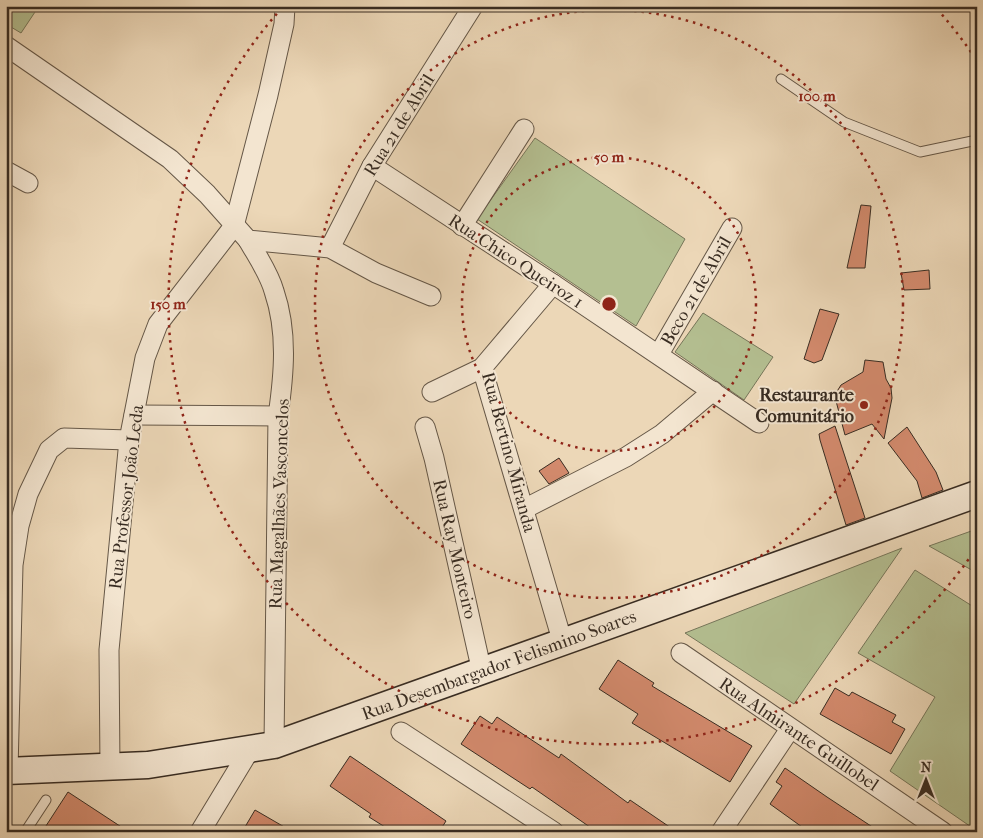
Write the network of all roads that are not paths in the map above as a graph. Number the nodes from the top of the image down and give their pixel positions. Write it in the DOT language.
graph roads {
  1 [pos="285,6"];
  2 [pos="473,6"];
  3 [pos="6,46"];
  4 [pos="781,79"];
  5 [pos="524,129"];
  6 [pos="977,140"];
  7 [pos="372,166"];
  8 [pos="6,171"];
  9 [pos="28,183"];
  10 [pos="234,226"];
  11 [pos="462,226"];
  12 [pos="732,228"];
  13 [pos="248,240"];
  14 [pos="330,248"];
  15 [pos="553,284"];
  16 [pos="431,296"];
  17 [pos="659,354"];
  18 [pos="482,368"];
  19 [pos="713,391"];
  20 [pos="432,392"];
  21 [pos="134,416"];
  22 [pos="278,416"];
  23 [pos="759,423"];
  24 [pos="425,428"];
  25 [pos="129,440"];
  26 [pos="977,494"];
  27 [pos="524,509"];
  28 [pos="562,640"];
  29 [pos="681,653"];
  30 [pos="482,672"];
  31 [pos="790,729"];
  32 [pos="401,732"];
  33 [pos="274,745"];
  34 [pos="249,751"];
  35 [pos="110,767"];
  36 [pos="7,771"];
  37 [pos="46,800"];
  38 [pos="25,832"];
  39 [pos="200,832"];
  40 [pos="554,832"];
  41 [pos="721,832"];
  42 [pos="942,832"];
  1 -- 10 [label="street"];
  2 -- 7 [label="street, Rua 21 de Abril"];
  3 -- 10 [label="street, Rua Magalhães Vasconcelos"];
  4 -- 6 [label="lane"];
  5 -- 11 [label="street"];
  7 -- 11 [label="street, Rua Chico Queiroz 1"];
  7 -- 14 [label="street, Rua 21 de Abril"];
  8 -- 9 [label="street"];
  10 -- 13 [label="street, Rua Magalhães Vasconcelos"];
  10 -- 21 [label="street, Rua Professor João Leda"];
  11 -- 15 [label="street, Rua Chico Queiroz 1"];
  12 -- 17 [label="street, Beco 21 de Abril"];
  13 -- 14 [label="street"];
  13 -- 22 [label="street, Rua Magalhães Vasconcelos"];
  14 -- 16 [label="street"];
  15 -- 17 [label="street, Rua Chico Queiroz 1"];
  15 -- 18 [label="street, Rua Bertino Miranda"];
  17 -- 19 [label="street, Rua Chico Queiroz 1"];
  18 -- 20 [label="street"];
  18 -- 27 [label="street, Rua Bertino Miranda"];
  19 -- 23 [label="street, Rua Chico Queiroz 1"];
  19 -- 27 [label="street"];
  21 -- 22 [label="street"];
  21 -- 25 [label="street, Rua Professor João Leda"];
  22 -- 33 [label="street, Rua Magalhães Vasconcelos"];
  24 -- 30 [label="street, Rua Ray Monteiro"];
  25 -- 35 [label="street, Rua Professor João Leda"];
  25 -- 36 [label="street"];
  26 -- 28 [label="street, Rua Desembargador Felismino Soares"];
  27 -- 28 [label="street, Rua Bertino Miranda"];
  28 -- 30 [label="street, Rua Desembargador Felismino Soares"];
  29 -- 31 [label="street, Rua Almirante Guillobel"];
  30 -- 33 [label="street, Rua Desembargador Felismino Soares"];
  31 -- 41 [label="street"];
  31 -- 42 [label="street, Rua Almirante Guillobel"];
  32 -- 40 [label="street"];
  33 -- 34 [label="street, Rua Desembargador Felismino Soares"];
  34 -- 35 [label="street, Rua Desembargador Felismino Soares"];
  34 -- 39 [label="street"];
  35 -- 36 [label="street, Rua Desembargador Felismino Soares"];
  37 -- 38 [label="lane"];
}
